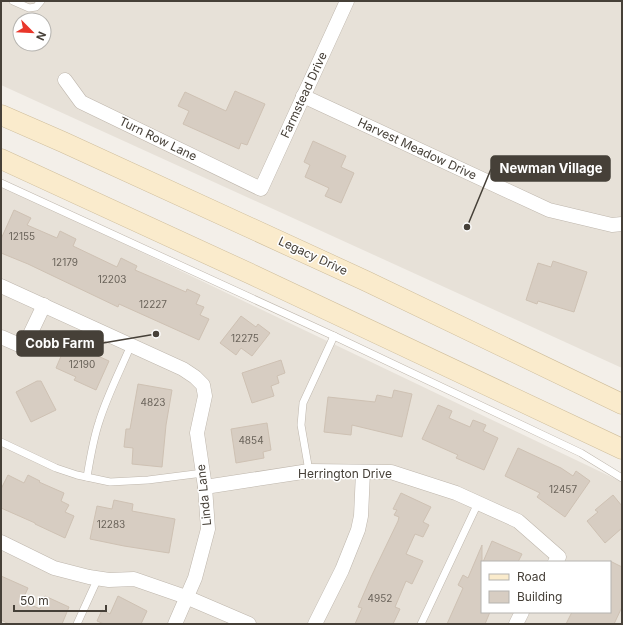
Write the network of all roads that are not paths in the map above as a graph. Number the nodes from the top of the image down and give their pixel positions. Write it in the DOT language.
graph roads {
  1 [pos="12,1"];
  2 [pos="41,1"];
  3 [pos="347,1"];
  4 [pos="65,80"];
  5 [pos="303,96"];
  6 [pos="1,115"];
  7 [pos="1,160"];
  8 [pos="1,183"];
  9 [pos="261,189"];
  10 [pos="622,224"];
  11 [pos="1,286"];
  12 [pos="44,305"];
  13 [pos="334,336"];
  14 [pos="1,337"];
  15 [pos="131,345"];
  16 [pos="622,404"];
  17 [pos="1,442"];
  18 [pos="622,448"];
  19 [pos="309,472"];
  20 [pos="363,472"];
  21 [pos="203,473"];
  22 [pos="87,477"];
  23 [pos="622,478"];
  24 [pos="205,487"];
  25 [pos="478,503"];
  26 [pos="1,542"];
  27 [pos="557,560"];
  28 [pos="98,578"];
  29 [pos="186,597"];
  30 [pos="522,613"];
  31 [pos="77,624"];
  32 [pos="175,624"];
  33 [pos="249,624"];
  34 [pos="314,624"];
  35 [pos="421,624"];
  36 [pos="516,624"];
  1 -- 2 [label="lane"];
  3 -- 5 [label="street, Farmstead Drive"];
  4 -- 9 [label="street, Turn Row Lane"];
  5 -- 9 [label="street, Farmstead Drive"];
  5 -- 10 [label="street, Harvest Meadow Drive"];
  6 -- 16 [label="main road, Legacy Drive"];
  7 -- 18 [label="main road"];
  8 -- 13 [label="lane"];
  11 -- 12 [label="street"];
  12 -- 14 [label="street"];
  12 -- 15 [label="street"];
  13 -- 19 [label="lane"];
  13 -- 23 [label="lane"];
  15 -- 21 [label="street, Linda Lane"];
  15 -- 22 [label="lane"];
  17 -- 22 [label="lane"];
  19 -- 20 [label="street, Herrington Drive"];
  19 -- 24 [label="street, Herrington Drive"];
  20 -- 25 [label="street, Herrington Drive"];
  20 -- 34 [label="street"];
  21 -- 22 [label="lane"];
  21 -- 24 [label="street, Linda Lane"];
  24 -- 29 [label="street, Linda Lane"];
  25 -- 27 [label="street, Herrington Drive"];
  25 -- 35 [label="lane"];
  26 -- 28 [label="street"];
  28 -- 29 [label="street"];
  28 -- 31 [label="lane"];
  29 -- 32 [label="street, Linda Lane"];
  29 -- 33 [label="street"];
  30 -- 36 [label="street"];
}
